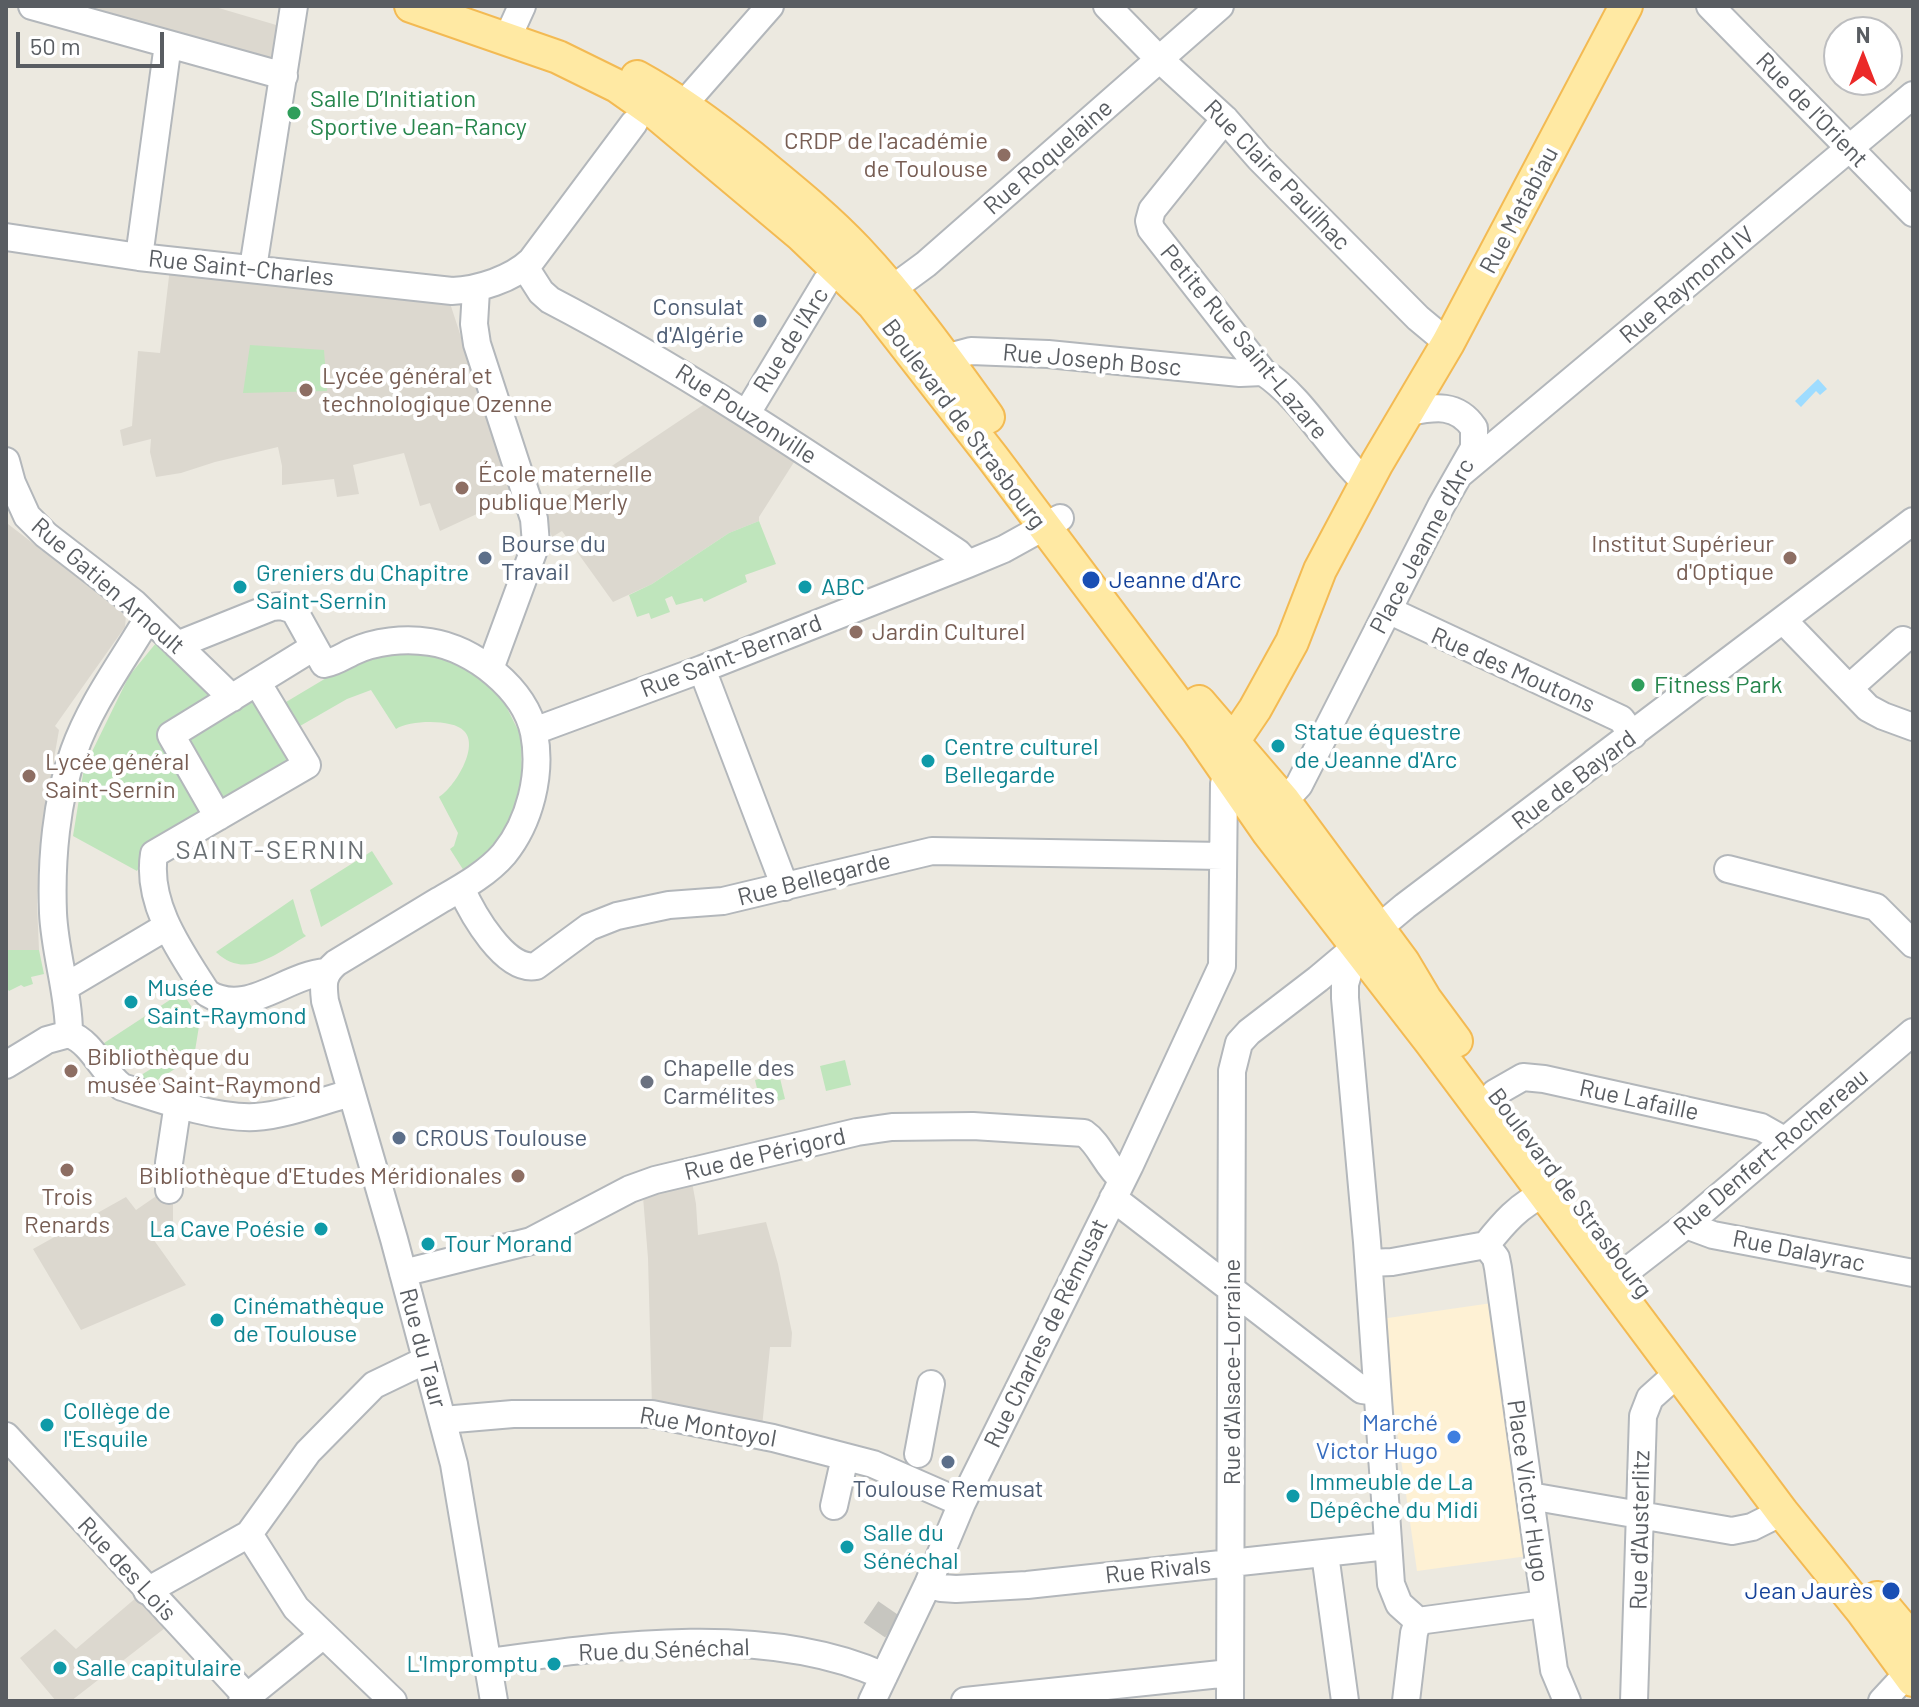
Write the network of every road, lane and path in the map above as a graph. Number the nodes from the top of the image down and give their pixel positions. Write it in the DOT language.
graph roads {
  1 [pos="32,6"];
  2 [pos="294,6"];
  3 [pos="411,6"];
  4 [pos="464,6"];
  5 [pos="770,6"];
  6 [pos="1107,6"];
  7 [pos="1220,6"];
  8 [pos="1626,6"];
  9 [pos="1710,6"];
  10 [pos="515,23"];
  11 [pos="168,44"];
  12 [pos="1161,59"];
  13 [pos="284,76"];
  14 [pos="1913,95"];
  15 [pos="650,108"];
  16 [pos="1225,119"];
  17 [pos="1850,148"];
  18 [pos="1913,213"];
  19 [pos="6,237"];
  20 [pos="139,257"];
  21 [pos="525,267"];
  22 [pos="253,268"];
  23 [pos="832,275"];
  24 [pos="476,290"];
  25 [pos="882,297"];
  26 [pos="1448,343"];
  27 [pos="935,364"];
  28 [pos="1263,372"];
  29 [pos="1409,412"];
  30 [pos="747,413"];
  31 [pos="6,461"];
  32 [pos="1460,474"];
  33 [pos="1366,483"];
  34 [pos="1052,524"];
  35 [pos="1908,535"];
  36 [pos="968,564"];
  37 [pos="1388,610"];
  38 [pos="148,618"];
  39 [pos="1783,620"];
  40 [pos="1903,640"];
  41 [pos="177,645"];
  42 [pos="314,647"];
  43 [pos="490,669"];
  44 [pos="702,669"];
  45 [pos="257,682"];
  46 [pos="1849,688"];
  47 [pos="232,698"];
  48 [pos="1913,727"];
  49 [pos="534,731"];
  50 [pos="1633,735"];
  51 [pos="1234,740"];
  52 [pos="1227,773"];
  53 [pos="1284,801"];
  54 [pos="218,817"];
  55 [pos="1223,856"];
  56 [pos="1728,869"];
  57 [pos="785,887"];
  58 [pos="461,888"];
  59 [pos="166,927"];
  60 [pos="1368,937"];
  61 [pos="1913,944"];
  62 [pos="326,972"];
  63 [pos="65,987"];
  64 [pos="1913,1032"];
  65 [pos="69,1034"];
  66 [pos="1239,1043"];
  67 [pos="6,1065"];
  68 [pos="1504,1087"];
  69 [pos="351,1093"];
  70 [pos="168,1101"];
  71 [pos="1784,1140"];
  72 [pos="1118,1188"];
  73 [pos="169,1190"];
  74 [pos="1545,1194"];
  75 [pos="1686,1225"];
  76 [pos="1492,1257"];
  77 [pos="1628,1270"];
  78 [pos="1369,1272"];
  79 [pos="403,1273"];
  80 [pos="1913,1273"];
  81 [pos="1232,1288"];
  82 [pos="426,1360"];
  83 [pos="1678,1373"];
  84 [pos="931,1384"];
  85 [pos="1377,1392"];
  86 [pos="443,1420"];
  87 [pos="6,1437"];
  88 [pos="845,1457"];
  89 [pos="911,1468"];
  90 [pos="1530,1496"];
  91 [pos="962,1503"];
  92 [pos="834,1506"];
  93 [pos="1782,1512"];
  94 [pos="1640,1515"];
  95 [pos="249,1534"];
  96 [pos="1388,1546"];
  97 [pos="1325,1554"];
  98 [pos="1231,1562"];
  99 [pos="928,1584"];
  100 [pos="147,1591"];
  101 [pos="1543,1595"];
  102 [pos="1418,1621"];
  103 [pos="322,1636"];
  104 [pos="1913,1641"];
  105 [pos="489,1662"];
  106 [pos="1230,1673"];
  107 [pos="1911,1673"];
  108 [pos="877,1694"];
  109 [pos="1098,1694"];
  110 [pos="247,1700"];
  111 [pos="393,1701"];
  112 [pos="494,1701"];
  113 [pos="965,1701"];
  114 [pos="1230,1701"];
  115 [pos="1345,1701"];
  116 [pos="1406,1701"];
  117 [pos="1567,1701"];
  118 [pos="1634,1701"];
  119 [pos="1882,1701"];
  1 -- 11 [label="street"];
  2 -- 13 [label="street"];
  3 -- 10 [label="main road"];
  4 -- 10 [label="main road"];
  5 -- 15 [label="street"];
  6 -- 12 [label="street, Rue Claire Pauilhac"];
  7 -- 12 [label="street, Rue Roquelaine"];
  8 -- 26 [label="main road, Rue Matabiau"];
  9 -- 17 [label="street, Rue de l'Orient"];
  10 -- 15 [label="main road"];
  10 -- 15 [label="main road"];
  11 -- 13 [label="street"];
  11 -- 20 [label="street"];
  12 -- 16 [label="street, Rue Claire Pauilhac"];
  12 -- 25 [label="street, Rue Roquelaine"];
  13 -- 22 [label="street"];
  14 -- 17 [label="street, Rue Raymond IV"];
  15 -- 21 [label="street"];
  15 -- 23 [label="main road, Boulevard de Strasbourg"];
  15 -- 25 [label="main road, Boulevard de Strasbourg"];
  16 -- 26 [label="street, Rue Claire Pauilhac"];
  16 -- 28 [label="street, Petite Rue Saint-Lazare"];
  17 -- 18 [label="street, Rue de l'Orient"];
  17 -- 32 [label="street, Rue Raymond IV"];
  19 -- 20 [label="street, Rue Saint-Charles"];
  20 -- 22 [label="street, Rue Saint-Charles"];
  21 -- 24 [label="street"];
  21 -- 30 [label="street, Rue Pouzonville"];
  22 -- 24 [label="street, Rue Saint-Charles"];
  23 -- 25 [label="main road, Boulevard de Strasbourg"];
  23 -- 30 [label="street, Rue de l'Arc"];
  24 -- 43 [label="street"];
  25 -- 27 [label="main road, Boulevard de Strasbourg"];
  26 -- 29 [label="main road, Rue Matabiau"];
  27 -- 28 [label="street, Rue Joseph Bosc"];
  27 -- 34 [label="main road, Boulevard de Strasbourg"];
  28 -- 33 [label="street, Petite Rue Saint-Lazare"];
  29 -- 32 [label="street, Place Jeanne d'Arc"];
  29 -- 33 [label="main road"];
  30 -- 36 [label="street, Rue Pouzonville"];
  31 -- 38 [label="street, Rue Gatien Arnoult"];
  32 -- 37 [label="street, Place Jeanne d'Arc"];
  33 -- 51 [label="main road"];
  34 -- 36 [label="street, Rue Saint-Bernard"];
  34 -- 51 [label="main road, Boulevard de Strasbourg"];
  34 -- 52 [label="main road, Boulevard de Strasbourg"];
  35 -- 39 [label="street, Rue de Bayard"];
  36 -- 44 [label="street, Rue Saint-Bernard"];
  37 -- 50 [label="street, Rue des Moutons"];
  37 -- 53 [label="street, Place Jeanne d'Arc"];
  38 -- 41 [label="street, Rue Gatien Arnoult"];
  38 -- 63 [label="street"];
  39 -- 46 [label="street"];
  39 -- 50 [label="street, Rue de Bayard"];
  40 -- 46 [label="street"];
  41 -- 42 [label="street"];
  41 -- 47 [label="street, Rue Gatien Arnoult"];
  42 -- 43 [label="street"];
  42 -- 45 [label="street"];
  43 -- 49 [label="street"];
  44 -- 49 [label="street, Rue Saint-Bernard"];
  44 -- 57 [label="street"];
  45 -- 47 [label="street"];
  45 -- 54 [label="street"];
  46 -- 48 [label="street"];
  47 -- 54 [label="street"];
  49 -- 58 [label="street"];
  50 -- 60 [label="street, Rue de Bayard"];
  51 -- 52 [label="main road"];
  51 -- 53 [label="main road, Boulevard de Strasbourg"];
  52 -- 55 [label="street"];
  52 -- 60 [label="main road, Boulevard de Strasbourg"];
  53 -- 60 [label="main road, Boulevard de Strasbourg"];
  54 -- 59 [label="street"];
  55 -- 57 [label="street, Rue Bellegarde"];
  55 -- 72 [label="street, Rue Charles de Rémusat"];
  56 -- 61 [label="street"];
  57 -- 58 [label="street, Rue Bellegarde"];
  58 -- 62 [label="street"];
  59 -- 62 [label="street"];
  59 -- 63 [label="street"];
  60 -- 66 [label="street, Rue de Bayard"];
  60 -- 68 [label="main road, Boulevard de Strasbourg"];
  60 -- 74 [label="main road, Boulevard de Strasbourg"];
  60 -- 78 [label="street"];
  62 -- 69 [label="street, Rue du Taur"];
  63 -- 65 [label="street"];
  64 -- 71 [label="street, Rue Denfert-Rochereau"];
  65 -- 67 [label="street"];
  65 -- 70 [label="street"];
  66 -- 81 [label="street, Rue d'Alsace-Lorraine"];
  68 -- 71 [label="street, Rue Lafaille"];
  68 -- 77 [label="main road, Boulevard de Strasbourg"];
  69 -- 70 [label="street"];
  69 -- 79 [label="street, Rue du Taur"];
  70 -- 73 [label="street"];
  71 -- 75 [label="street, Rue Denfert-Rochereau"];
  72 -- 79 [label="street, Rue de Périgord"];
  72 -- 81 [label="street, Rue de Périgord"];
  72 -- 91 [label="street, Rue Charles de Rémusat"];
  74 -- 76 [label="street"];
  74 -- 83 [label="main road, Boulevard de Strasbourg"];
  75 -- 77 [label="street, Rue Denfert-Rochereau"];
  75 -- 80 [label="street, Rue Dalayrac"];
  76 -- 78 [label="street"];
  76 -- 90 [label="street, Place Victor Hugo"];
  77 -- 104 [label="main road, Boulevard de Strasbourg"];
  78 -- 85 [label="street"];
  79 -- 82 [label="street, Rue du Taur"];
  81 -- 85 [label="street, Rue de Périgord"];
  81 -- 98 [label="street, Rue d'Alsace-Lorraine"];
  82 -- 86 [label="street, Rue du Taur"];
  82 -- 95 [label="street"];
  83 -- 93 [label="main road, Boulevard de Strasbourg"];
  83 -- 94 [label="street, Rue d'Austerlitz"];
  84 -- 89 [label="street"];
  85 -- 96 [label="street"];
  86 -- 88 [label="street, Rue Montoyol"];
  86 -- 105 [label="street, Rue du Taur"];
  87 -- 100 [label="street, Rue des Lois"];
  88 -- 89 [label="street, Rue Montoyol"];
  88 -- 92 [label="street"];
  89 -- 91 [label="street, Rue Montoyol"];
  90 -- 94 [label="street"];
  90 -- 101 [label="street, Place Victor Hugo"];
  91 -- 99 [label="street, Rue Charles de Rémusat"];
  93 -- 94 [label="street"];
  93 -- 107 [label="main road, Boulevard de Strasbourg"];
  94 -- 118 [label="street, Rue d'Austerlitz"];
  95 -- 100 [label="street"];
  95 -- 103 [label="street"];
  96 -- 97 [label="street, Rue Rivals"];
  96 -- 102 [label="street"];
  97 -- 98 [label="street, Rue Rivals"];
  97 -- 115 [label="street"];
  98 -- 99 [label="street, Rue Rivals"];
  98 -- 106 [label="street, Rue d'Alsace-Lorraine"];
  99 -- 108 [label="street, Rue Charles de Rémusat"];
  100 -- 110 [label="street, Rue des Lois"];
  101 -- 102 [label="street, Place Victor Hugo"];
  101 -- 117 [label="street"];
  102 -- 116 [label="street"];
  103 -- 110 [label="street"];
  103 -- 111 [label="street"];
  105 -- 108 [label="street, Rue du Sénéchal"];
  105 -- 112 [label="street, Rue du Taur"];
  106 -- 109 [label="street"];
  106 -- 114 [label="street, Rue d'Alsace-Lorraine"];
  107 -- 119 [label="street"];
  109 -- 113 [label="street"];
}
